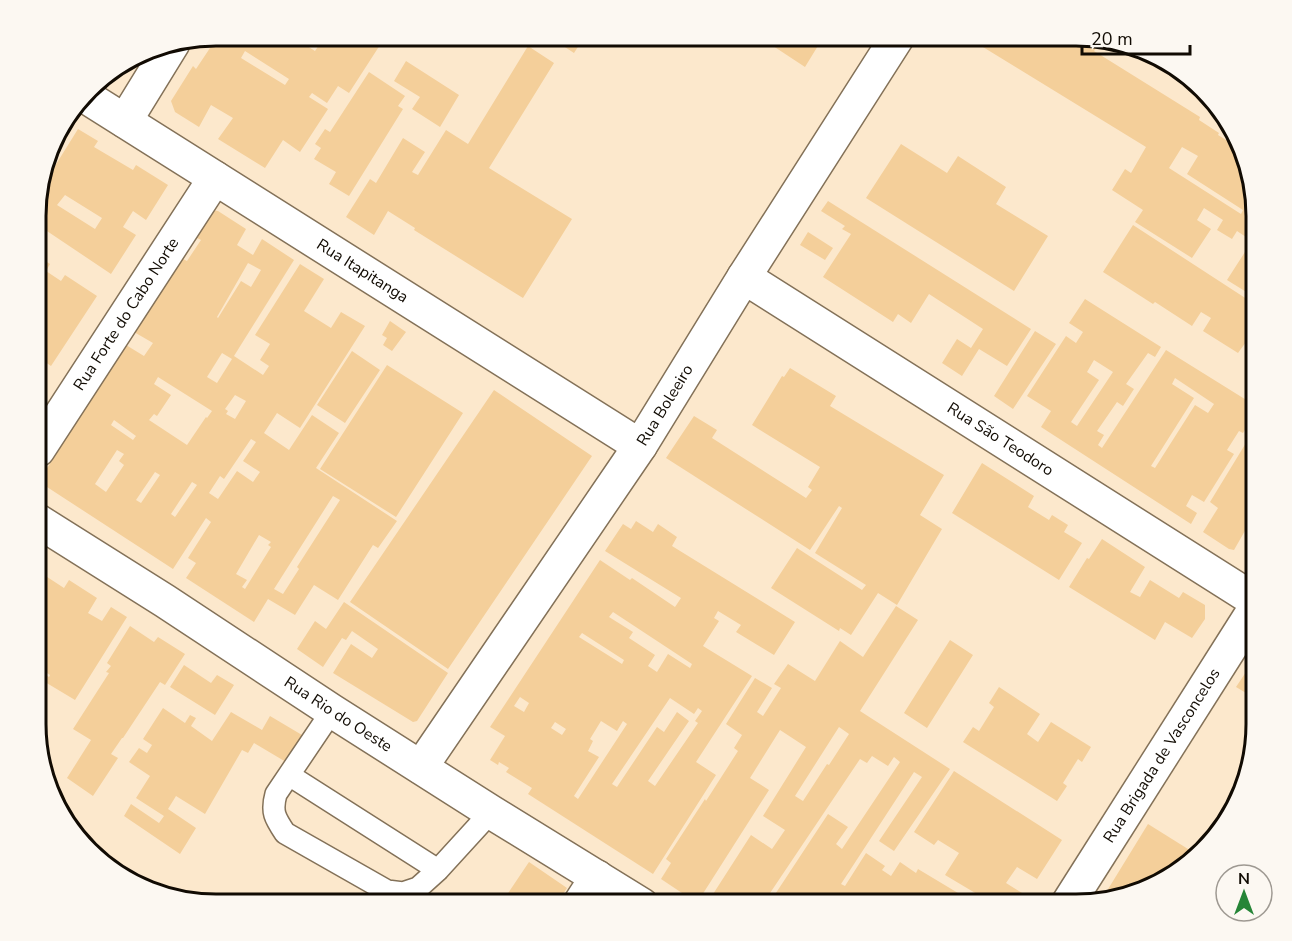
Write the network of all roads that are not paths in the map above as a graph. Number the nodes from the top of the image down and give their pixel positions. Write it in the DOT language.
graph roads {
  1 [pos="891,47"];
  2 [pos="166,55"];
  3 [pos="92,101"];
  4 [pos="125,121"];
  5 [pos="215,178"];
  6 [pos="744,277"];
  7 [pos="46,437"];
  8 [pos="640,446"];
  9 [pos="47,526"];
  10 [pos="1245,594"];
  11 [pos="1245,624"];
  12 [pos="332,711"];
  13 [pos="421,767"];
  14 [pos="289,775"];
  15 [pos="491,812"];
  16 [pos="438,870"];
  17 [pos="597,877"];
  18 [pos="586,894"];
  19 [pos="624,894"];
  20 [pos="1074,894"];
  1 -- 6 [label="street, Rua Boleeiro"];
  2 -- 4 [label="street"];
  3 -- 4 [label="street, Rua Itapitanga"];
  4 -- 5 [label="street, Rua Itapitanga"];
  5 -- 7 [label="street, Rua Forte do Cabo Norte"];
  5 -- 8 [label="street, Rua Itapitanga"];
  6 -- 8 [label="street, Rua Boleeiro"];
  6 -- 10 [label="street, Rua São Teodoro"];
  8 -- 13 [label="street, Rua Boleeiro"];
  9 -- 12 [label="street, Rua Rio do Oeste"];
  11 -- 20 [label="street, Rua Brigada de Vasconcelos"];
  12 -- 13 [label="street, Rua Rio do Oeste"];
  12 -- 14 [label="lane"];
  13 -- 15 [label="street, Rua Rio do Oeste"];
  14 -- 16 [label="lane"];
  14 -- 16 [label="lane"];
  15 -- 16 [label="lane"];
  15 -- 17 [label="street, Rua Rio do Oeste"];
  17 -- 18 [label="street"];
  17 -- 19 [label="street, Rua Rio do Oeste"];
}
